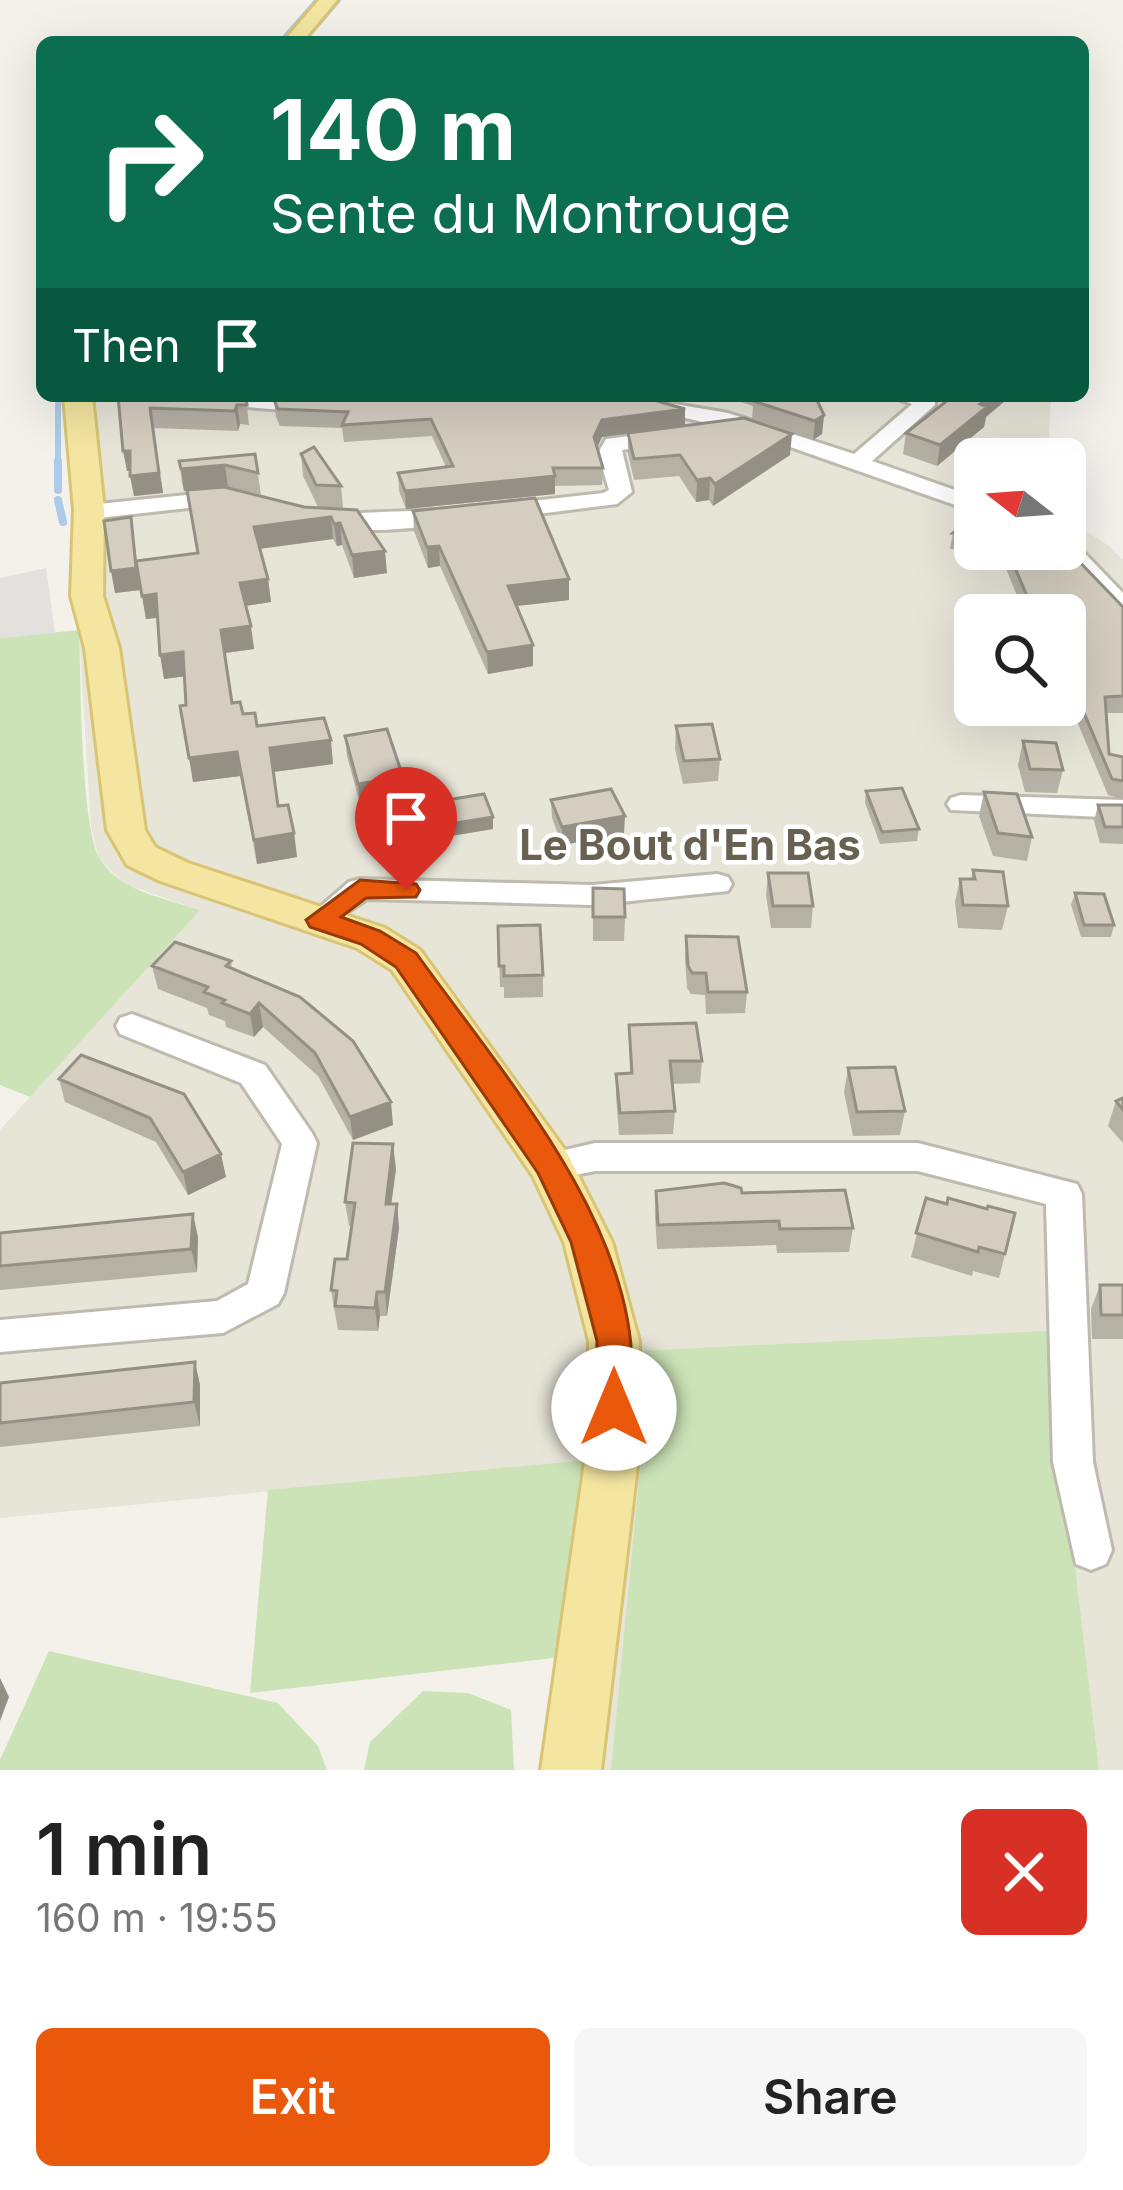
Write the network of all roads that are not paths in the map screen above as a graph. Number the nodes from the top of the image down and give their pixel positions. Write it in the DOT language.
graph roads {
  1 [pos="328,0"];
  2 [pos="297,36"];
  3 [pos="78,402"];
  4 [pos="212,402"];
  5 [pos="638,402"];
  6 [pos="927,402"];
  7 [pos="334,407"];
  8 [pos="753,429"];
  9 [pos="854,465"];
  10 [pos="954,498"];
  11 [pos="250,504"];
  12 [pos="89,512"];
  13 [pos="308,518"];
  14 [pos="1086,567"];
  15 [pos="1123,607"];
  16 [pos="961,804"];
  17 [pos="1123,808"];
  18 [pos="717,884"];
  19 [pos="320,920"];
  20 [pos="132,1026"];
  21 [pos="551,1166"];
  22 [pos="0,1336"];
  23 [pos="1091,1550"];
  24 [pos="571,1770"];
  1 -- 2 [label="main road"];
  3 -- 12 [label="main road"];
  4 -- 7 [label="street"];
  5 -- 8 [label="street"];
  6 -- 9 [label="street"];
  8 -- 9 [label="street"];
  8 -- 13 [label="street"];
  9 -- 10 [label="street"];
  11 -- 12 [label="street"];
  12 -- 19 [label="main road"];
  14 -- 15 [label="street"];
  16 -- 17 [label="street"];
  18 -- 19 [label="street"];
  19 -- 21 [label="main road"];
  20 -- 22 [label="street"];
  21 -- 23 [label="street"];
  21 -- 24 [label="main road"];
}
